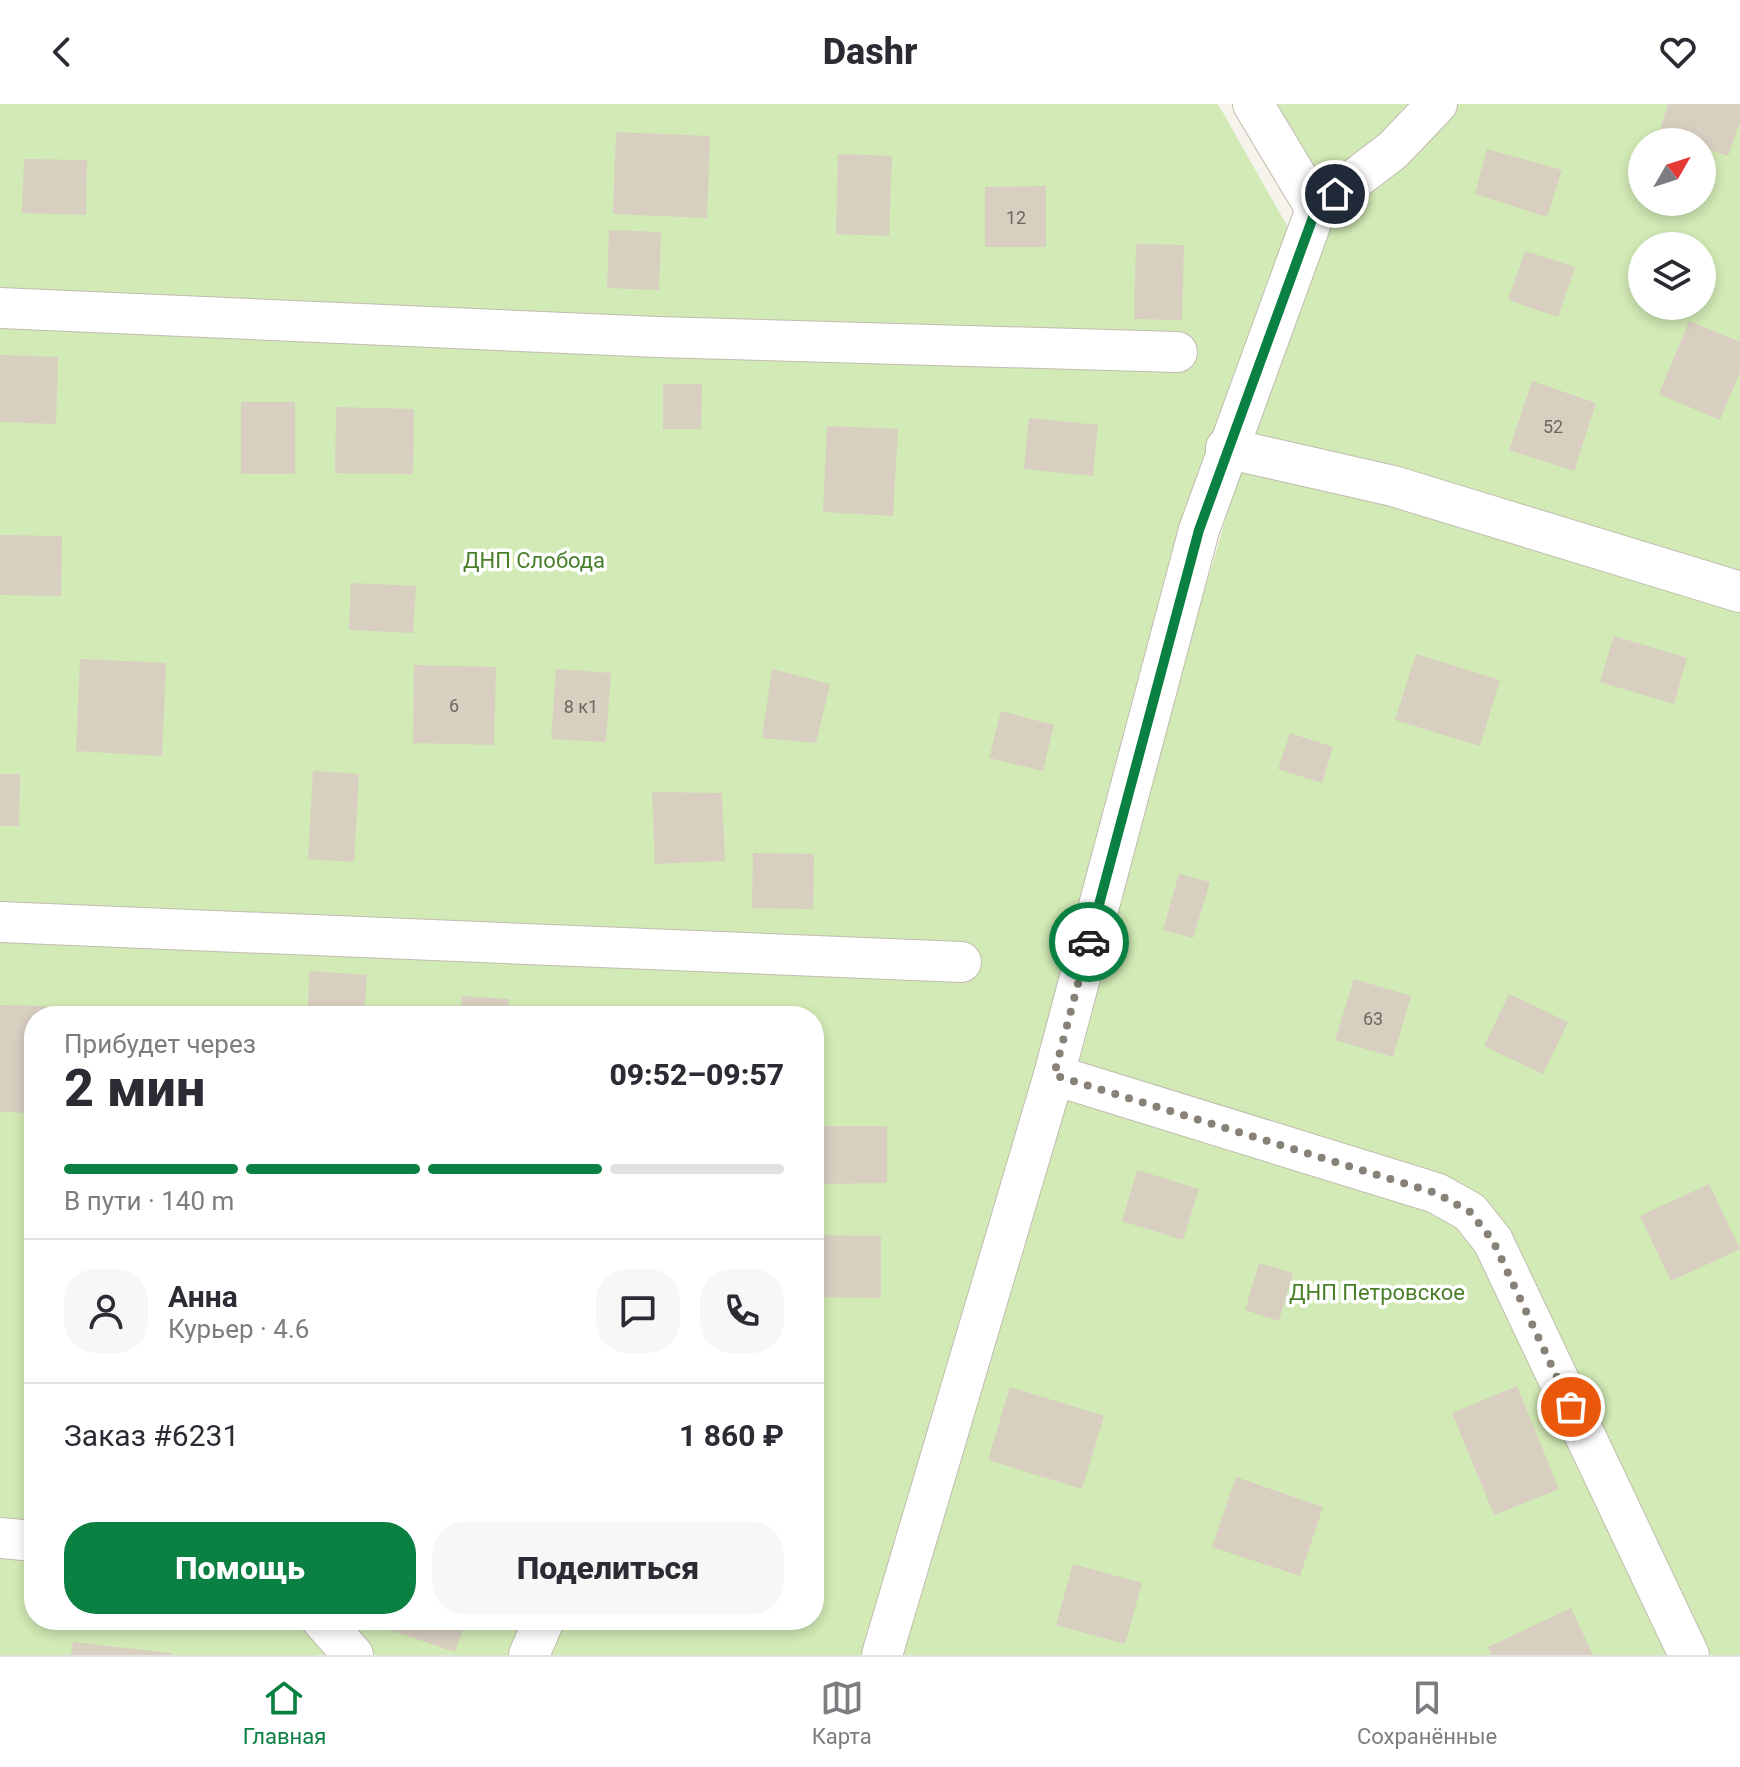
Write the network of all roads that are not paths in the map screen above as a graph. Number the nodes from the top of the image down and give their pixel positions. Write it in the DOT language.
graph roads {
  1 [pos="1253,104"];
  2 [pos="1437,104"];
  3 [pos="1316,209"];
  4 [pos="0,308"];
  5 [pos="1177,352"];
  6 [pos="1226,448"];
  7 [pos="1740,592"];
  8 [pos="0,922"];
  9 [pos="961,962"];
  10 [pos="1054,1075"];
  11 [pos="0,1538"];
  12 [pos="24,1540"];
  13 [pos="331,1630"];
  14 [pos="540,1630"];
  15 [pos="353,1655"];
  16 [pos="529,1655"];
  17 [pos="882,1655"];
  18 [pos="1689,1655"];
  1 -- 3 [label="street"];
  2 -- 3 [label="street"];
  3 -- 6 [label="street"];
  4 -- 5 [label="street"];
  6 -- 7 [label="street"];
  6 -- 10 [label="street"];
  8 -- 9 [label="street"];
  10 -- 17 [label="street"];
  10 -- 18 [label="street"];
  11 -- 12 [label="street"];
  13 -- 15 [label="street"];
  14 -- 16 [label="street"];
}
